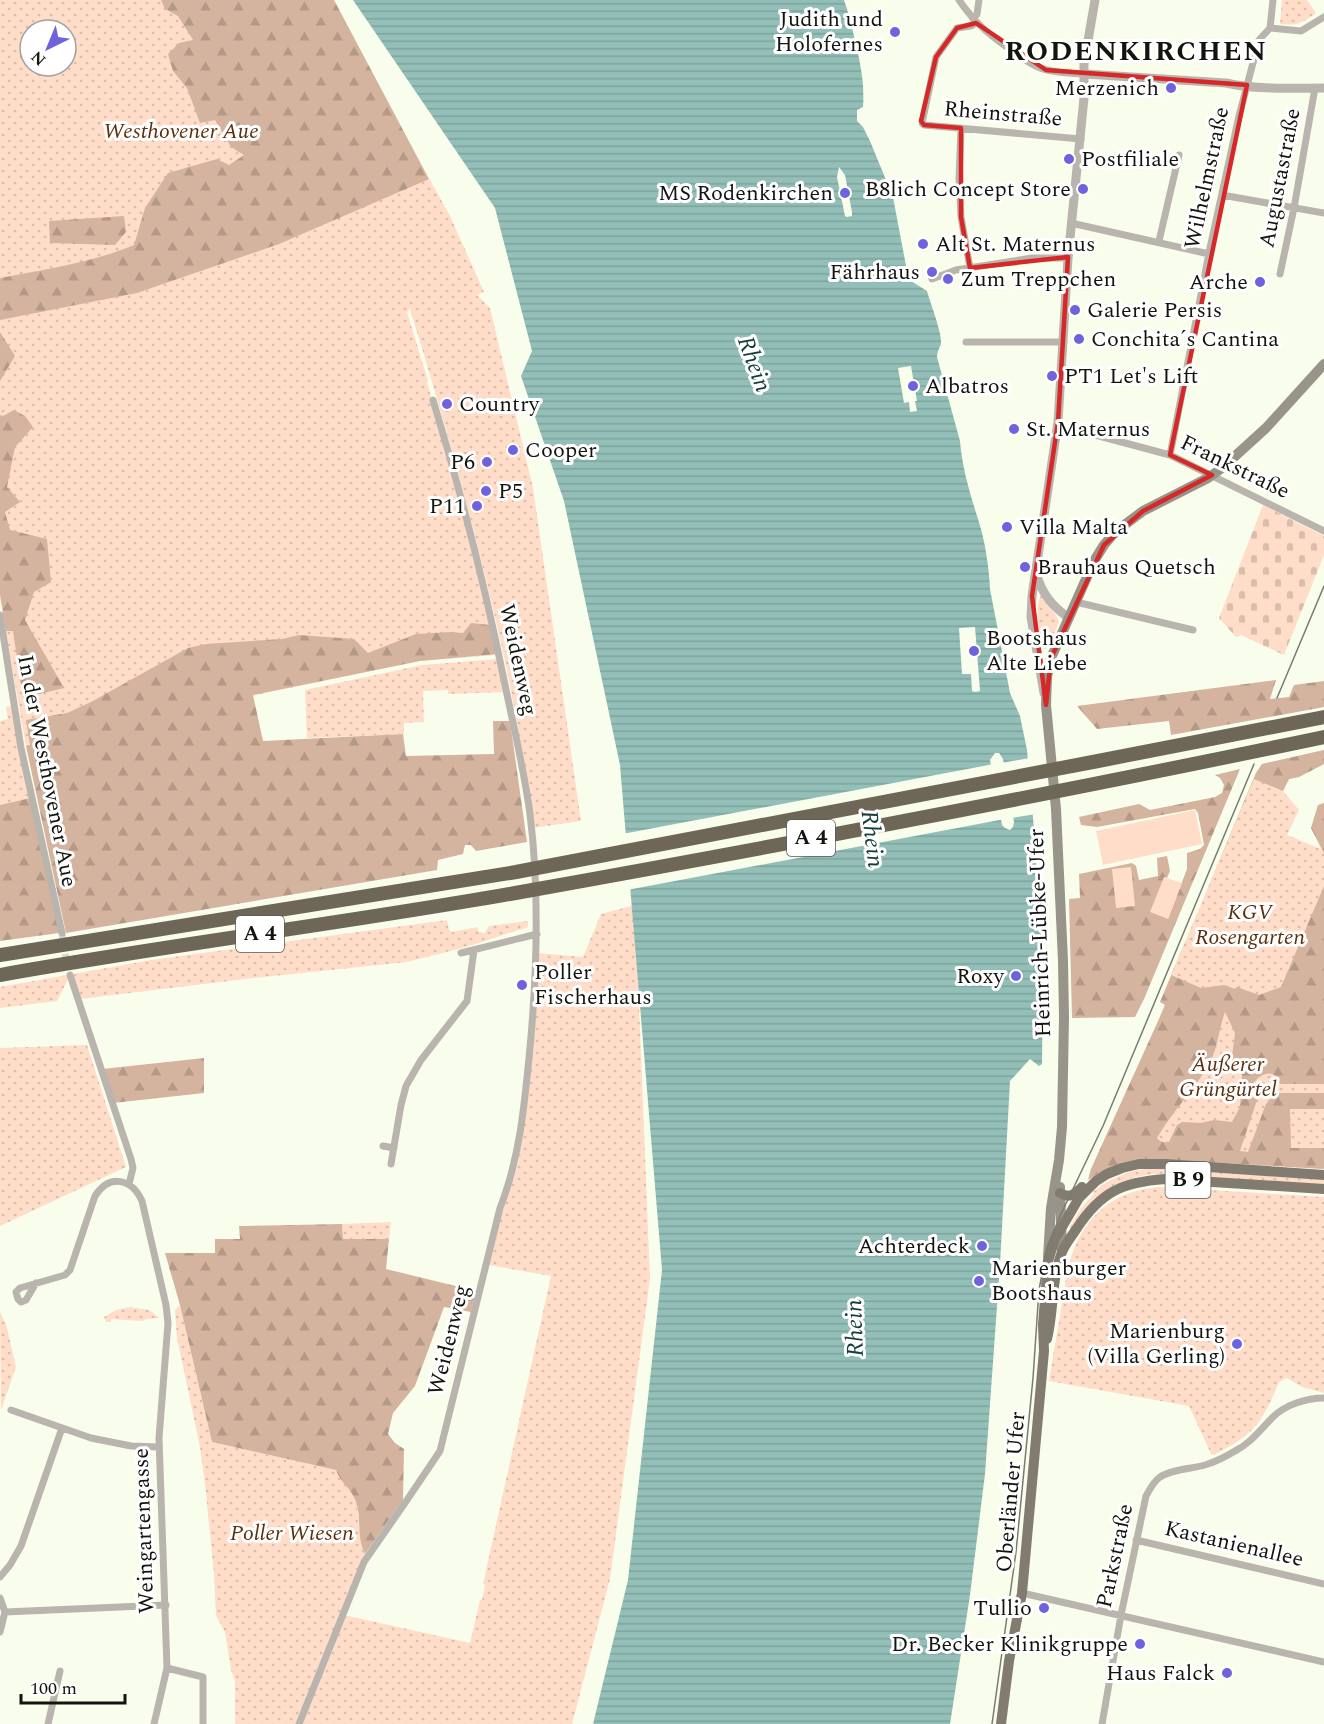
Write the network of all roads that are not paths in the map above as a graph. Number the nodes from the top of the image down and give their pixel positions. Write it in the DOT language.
graph roads {
  1 [pos="959,0"];
  2 [pos="979,0"];
  3 [pos="1095,0"];
  4 [pos="1273,0"];
  5 [pos="1324,17"];
  6 [pos="975,21"];
  7 [pos="1270,28"];
  8 [pos="1085,74"];
  9 [pos="1247,86"];
  10 [pos="1319,88"];
  11 [pos="961,128"];
  12 [pos="1081,139"];
  13 [pos="1179,154"];
  14 [pos="1222,195"];
  15 [pos="1294,208"];
  16 [pos="1324,213"];
  17 [pos="1071,223"];
  18 [pos="1159,242"];
  19 [pos="1209,254"];
  20 [pos="1068,258"];
  21 [pos="970,268"];
  22 [pos="1280,274"];
  23 [pos="932,279"];
  24 [pos="966,342"];
  25 [pos="1064,342"];
  26 [pos="1324,364"];
  27 [pos="433,399"];
  28 [pos="1058,428"];
  29 [pos="1170,455"];
  30 [pos="1212,475"];
  31 [pos="1324,531"];
  32 [pos="1035,570"];
  33 [pos="1076,602"];
  34 [pos="0,615"];
  35 [pos="1069,618"];
  36 [pos="1192,630"];
  37 [pos="1046,705"];
  38 [pos="1324,717"];
  39 [pos="1324,737"];
  40 [pos="62,933"];
  41 [pos="537,934"];
  42 [pos="474,950"];
  43 [pos="461,953"];
  44 [pos="0,955"];
  45 [pos="0,975"];
  46 [pos="70,975"];
  47 [pos="383,1146"];
  48 [pos="394,1148"];
  49 [pos="1059,1160"];
  50 [pos="391,1164"];
  51 [pos="1324,1175"];
  52 [pos="1096,1181"];
  53 [pos="129,1184"];
  54 [pos="1324,1189"];
  55 [pos="1060,1193"];
  56 [pos="1062,1227"];
  57 [pos="1062,1251"];
  58 [pos="1048,1261"];
  59 [pos="36,1283"];
  60 [pos="1044,1351"];
  61 [pos="1324,1398"];
  62 [pos="11,1410"];
  63 [pos="62,1428"];
  64 [pos="159,1447"];
  65 [pos="1136,1540"];
  66 [pos="0,1577"];
  67 [pos="1324,1584"];
  68 [pos="1022,1593"];
  69 [pos="0,1598"];
  70 [pos="166,1605"];
  71 [pos="5,1612"];
  72 [pos="1121,1615"];
  73 [pos="0,1632"];
  74 [pos="1324,1662"];
  75 [pos="167,1668"];
  76 [pos="60,1671"];
  77 [pos="48,1724"];
  78 [pos="154,1724"];
  79 [pos="203,1724"];
  80 [pos="299,1724"];
  81 [pos="1001,1724"];
  82 [pos="1102,1724"];
  1 -- 6 [label="street"];
  2 -- 6 [label="street"];
  3 -- 8 [label="street"];
  4 -- 7 [label="street"];
  5 -- 7 [label="street"];
  6 -- 8 [label="street"];
  6 -- 11 [label="street, Rheinstraße"];
  7 -- 9 [label="street, Wilhelmstraße"];
  8 -- 9 [label="street"];
  8 -- 12 [label="street"];
  9 -- 10 [label="street"];
  9 -- 14 [label="street, Wilhelmstraße"];
  10 -- 15 [label="street, Augustastraße"];
  11 -- 12 [label="street, Rheinstraße"];
  11 -- 21 [label="street"];
  12 -- 17 [label="street"];
  13 -- 18 [label="street"];
  14 -- 15 [label="street"];
  14 -- 19 [label="street, Wilhelmstraße"];
  15 -- 16 [label="street"];
  15 -- 22 [label="street, Augustastraße"];
  17 -- 18 [label="street"];
  17 -- 20 [label="street"];
  18 -- 19 [label="street"];
  19 -- 29 [label="street, Wilhelmstraße"];
  20 -- 21 [label="street"];
  20 -- 25 [label="street"];
  21 -- 23 [label="street"];
  24 -- 25 [label="street"];
  25 -- 28 [label="street"];
  26 -- 30 [label="main road, Heinrich-Lübke-Ufer"];
  27 -- 41 [label="street, Weidenweg"];
  28 -- 29 [label="street, Frankstraße"];
  28 -- 32 [label="street"];
  29 -- 30 [label="street, Frankstraße"];
  30 -- 31 [label="street, Frankstraße"];
  30 -- 33 [label="main road, Heinrich-Lübke-Ufer"];
  32 -- 35 [label="street"];
  32 -- 37 [label="street"];
  33 -- 35 [label="main road, Heinrich-Lübke-Ufer"];
  33 -- 36 [label="street"];
  34 -- 40 [label="street, In der Westhovener Aue"];
  35 -- 37 [label="main road, Heinrich-Lübke-Ufer"];
  37 -- 49 [label="main road, Heinrich-Lübke-Ufer"];
  38 -- 44 [label="highway, A 4"];
  39 -- 45 [label="highway, A 4"];
  41 -- 42 [label="street"];
  41 -- 80 [label="street, Weidenweg"];
  42 -- 43 [label="street"];
  42 -- 48 [label="street"];
  46 -- 53 [label="street"];
  47 -- 48 [label="street"];
  48 -- 50 [label="street"];
  49 -- 55 [label="main road, Heinrich-Lübke-Ufer"];
  49 -- 58 [label="main road, Heinrich-Lübke-Ufer"];
  51 -- 52 [label="main road, B 9"];
  52 -- 55 [label="main road, B 9"];
  52 -- 56 [label="main road, B 9"];
  53 -- 59 [label="street"];
  53 -- 64 [label="street, Weingartengasse"];
  54 -- 57 [label="main road, B 9"];
  55 -- 56 [label="main road, Heinrich-Lübke-Ufer"];
  56 -- 57 [label="main road, Heinrich-Lübke-Ufer"];
  56 -- 58 [label="main road, B 9"];
  57 -- 60 [label="main road, B 9"];
  58 -- 60 [label="main road, Oberländer Ufer / B 9"];
  60 -- 68 [label="main road, Oberländer Ufer / B 9"];
  61 -- 65 [label="street, Parkstraße"];
  62 -- 63 [label="street"];
  63 -- 64 [label="street"];
  63 -- 66 [label="street"];
  64 -- 70 [label="street, Weingartengasse"];
  65 -- 67 [label="street, Kastanienallee"];
  65 -- 72 [label="street, Parkstraße"];
  68 -- 72 [label="street"];
  68 -- 81 [label="main road, Oberländer Ufer / B 9"];
  69 -- 71 [label="street"];
  70 -- 71 [label="street"];
  70 -- 75 [label="street, Weingartengasse"];
  71 -- 73 [label="street"];
  72 -- 74 [label="street"];
  72 -- 82 [label="street, Parkstraße"];
  75 -- 78 [label="street, Weingartengasse"];
  75 -- 79 [label="street"];
  76 -- 77 [label="street"];
}
